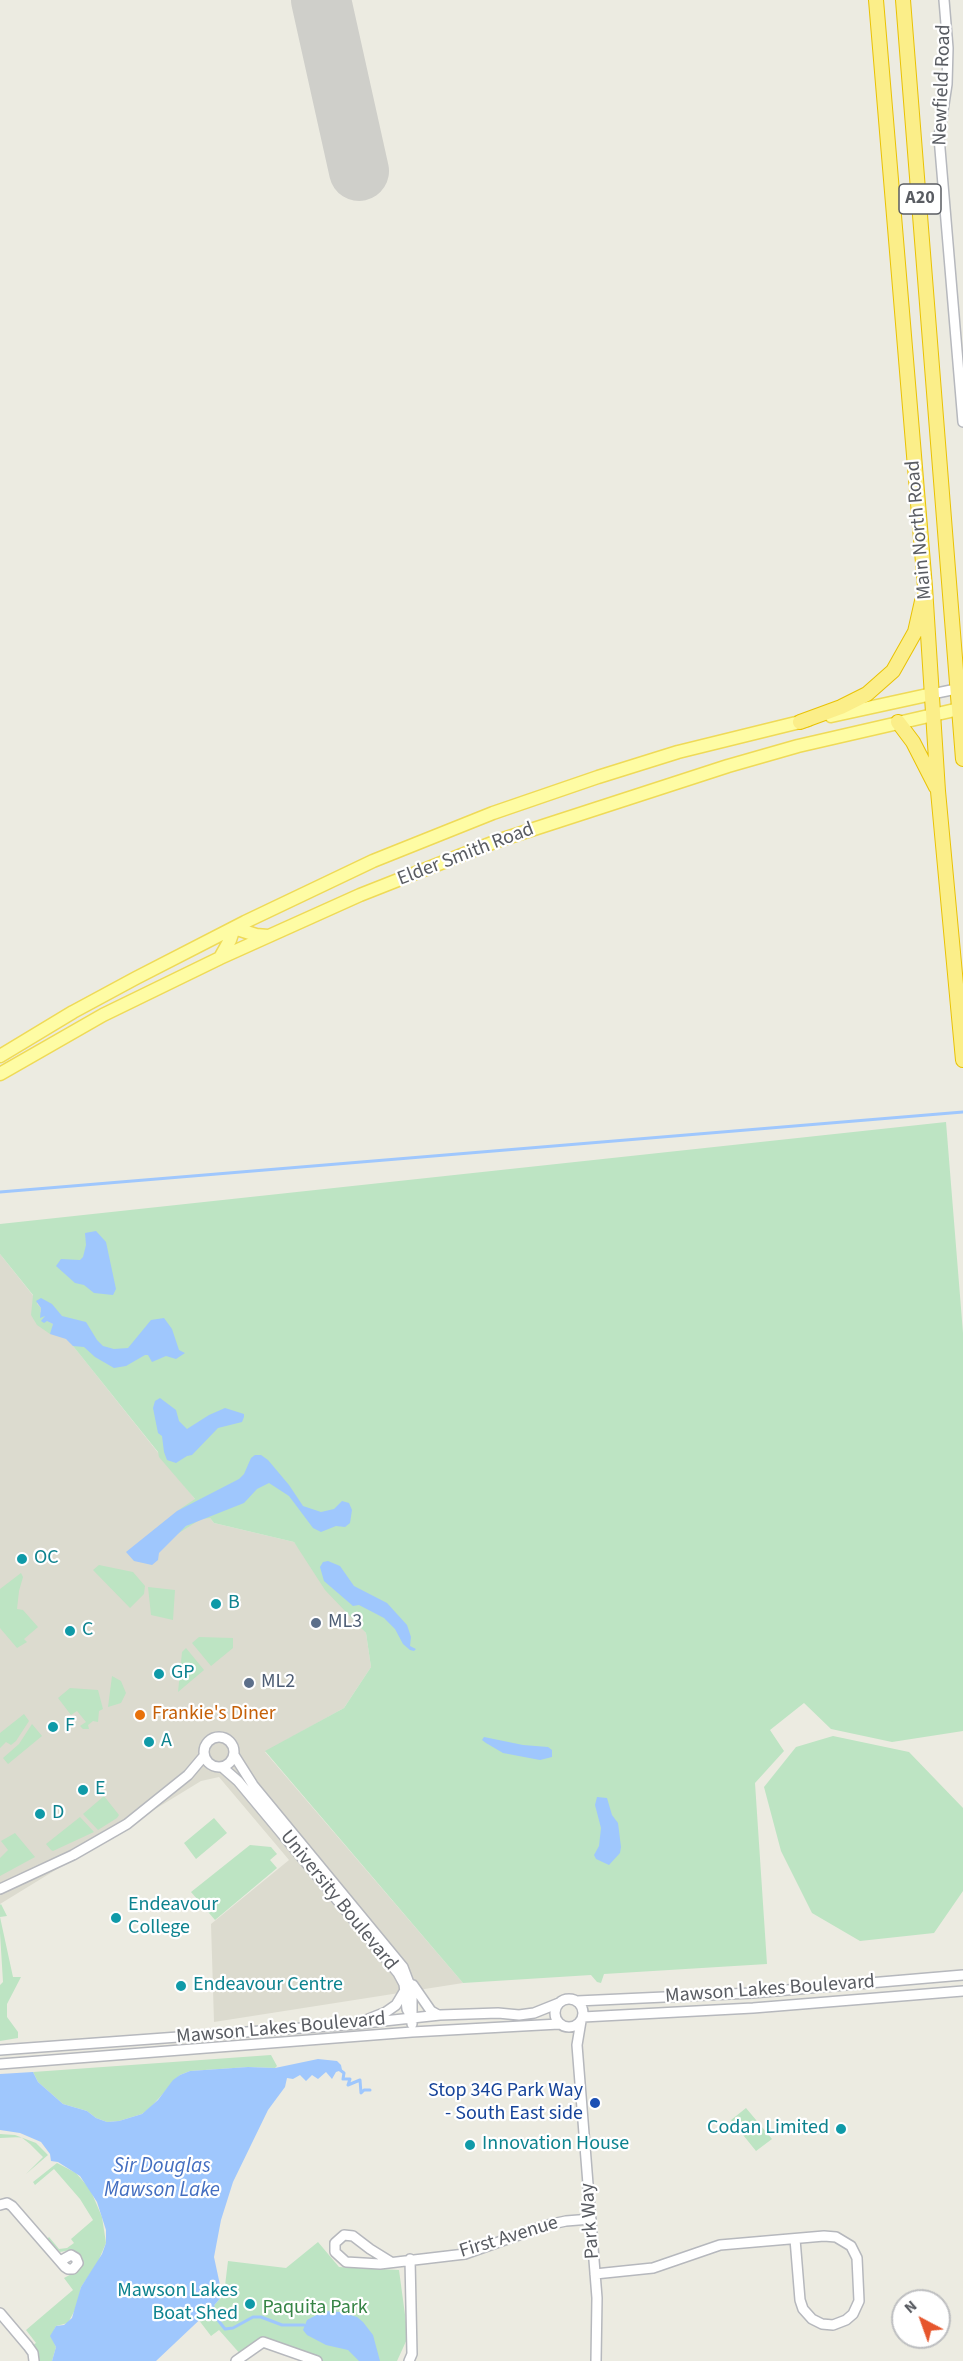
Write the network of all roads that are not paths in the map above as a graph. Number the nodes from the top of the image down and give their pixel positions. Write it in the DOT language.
graph roads {
  1 [pos="876,0"];
  2 [pos="903,0"];
  3 [pos="944,0"];
  4 [pos="963,422"];
  5 [pos="925,587"];
  6 [pos="954,635"];
  7 [pos="963,650"];
  8 [pos="960,688"];
  9 [pos="932,694"];
  10 [pos="961,709"];
  11 [pos="933,714"];
  12 [pos="800,722"];
  13 [pos="898,722"];
  14 [pos="962,741"];
  15 [pos="963,759"];
  16 [pos="938,791"];
  17 [pos="234,928"];
  18 [pos="269,936"];
  19 [pos="220,958"];
  20 [pos="0,1056"];
  21 [pos="963,1060"];
  22 [pos="0,1074"];
  23 [pos="234,1755"];
  24 [pos="204,1756"];
  25 [pos="211,1765"];
  26 [pos="222,1767"];
  27 [pos="188,1775"];
  28 [pos="0,1889"];
  29 [pos="963,1976"];
  30 [pos="410,1980"];
  31 [pos="405,1990"];
  32 [pos="963,1991"];
  33 [pos="577,2001"];
  34 [pos="560,2003"];
  35 [pos="440,2015"];
  36 [pos="412,2018"];
  37 [pos="582,2019"];
  38 [pos="356,2024"];
  39 [pos="561,2025"];
  40 [pos="412,2032"];
  41 [pos="577,2045"];
  42 [pos="0,2050"];
  43 [pos="0,2064"];
  44 [pos="0,2205"];
  45 [pos="591,2219"];
  46 [pos="795,2239"];
  47 [pos="410,2259"];
  48 [pos="60,2261"];
  49 [pos="391,2262"];
  50 [pos="595,2274"];
  51 [pos="0,2313"];
  52 [pos="33,2361"];
  53 [pos="236,2361"];
  54 [pos="317,2361"];
  55 [pos="409,2361"];
  56 [pos="596,2361"];
  1 -- 5 [label="highway, Main North Road / A20"];
  2 -- 6 [label="highway, Main North Road / A20"];
  3 -- 4 [label="street, Newfield Road"];
  5 -- 9 [label="highway, Main North Road / A20"];
  5 -- 12 [label="highway"];
  6 -- 7 [label="highway"];
  6 -- 8 [label="highway, Main North Road / A20"];
  8 -- 9 [label="street"];
  8 -- 10 [label="highway, Main North Road / A20"];
  9 -- 11 [label="highway, Main North Road / A20"];
  9 -- 12 [label="main road, Elder Smith Road"];
  10 -- 11 [label="main road, Elder Smith Road"];
  10 -- 14 [label="highway, Main North Road / A20"];
  11 -- 13 [label="main road, Elder Smith Road"];
  11 -- 16 [label="highway, Main North Road / A20"];
  12 -- 17 [label="main road, Elder Smith Road"];
  13 -- 16 [label="highway"];
  13 -- 18 [label="main road, Elder Smith Road"];
  14 -- 15 [label="highway, Main North Road / A20"];
  16 -- 21 [label="highway, Main North Road / A20"];
  17 -- 18 [label="main road"];
  17 -- 19 [label="main road"];
  17 -- 20 [label="main road, Elder Smith Road"];
  18 -- 19 [label="main road, Elder Smith Road"];
  19 -- 22 [label="main road, Elder Smith Road"];
  23 -- 24 [label="street"];
  23 -- 26 [label="street"];
  23 -- 30 [label="street, University Boulevard"];
  24 -- 25 [label="street"];
  24 -- 27 [label="street"];
  25 -- 26 [label="street"];
  25 -- 27 [label="street"];
  26 -- 31 [label="street, University Boulevard"];
  27 -- 28 [label="street"];
  29 -- 33 [label="street, Mawson Lakes Boulevard"];
  30 -- 35 [label="street"];
  30 -- 36 [label="street, University Boulevard"];
  31 -- 36 [label="street, University Boulevard"];
  31 -- 38 [label="street"];
  32 -- 37 [label="street, Mawson Lakes Boulevard"];
  33 -- 34 [label="street"];
  33 -- 37 [label="street"];
  34 -- 35 [label="street, Mawson Lakes Boulevard"];
  34 -- 39 [label="street"];
  35 -- 36 [label="street, Mawson Lakes Boulevard"];
  36 -- 38 [label="street, Mawson Lakes Boulevard"];
  36 -- 40 [label="street"];
  37 -- 39 [label="street"];
  37 -- 41 [label="street, Park Way"];
  38 -- 42 [label="street, Mawson Lakes Boulevard"];
  39 -- 40 [label="street, Mawson Lakes Boulevard"];
  39 -- 41 [label="street, Park Way"];
  40 -- 43 [label="street, Mawson Lakes Boulevard"];
  41 -- 45 [label="street, Park Way"];
  44 -- 48 [label="street"];
  45 -- 47 [label="street, First Avenue"];
  45 -- 50 [label="street, Park Way"];
  46 -- 46 [label="street"];
  46 -- 50 [label="street"];
  47 -- 49 [label="street, First Avenue"];
  47 -- 55 [label="street"];
  49 -- 49 [label="street, First Avenue"];
  50 -- 56 [label="street, Park Way"];
  51 -- 52 [label="street"];
  53 -- 54 [label="street"];
}
